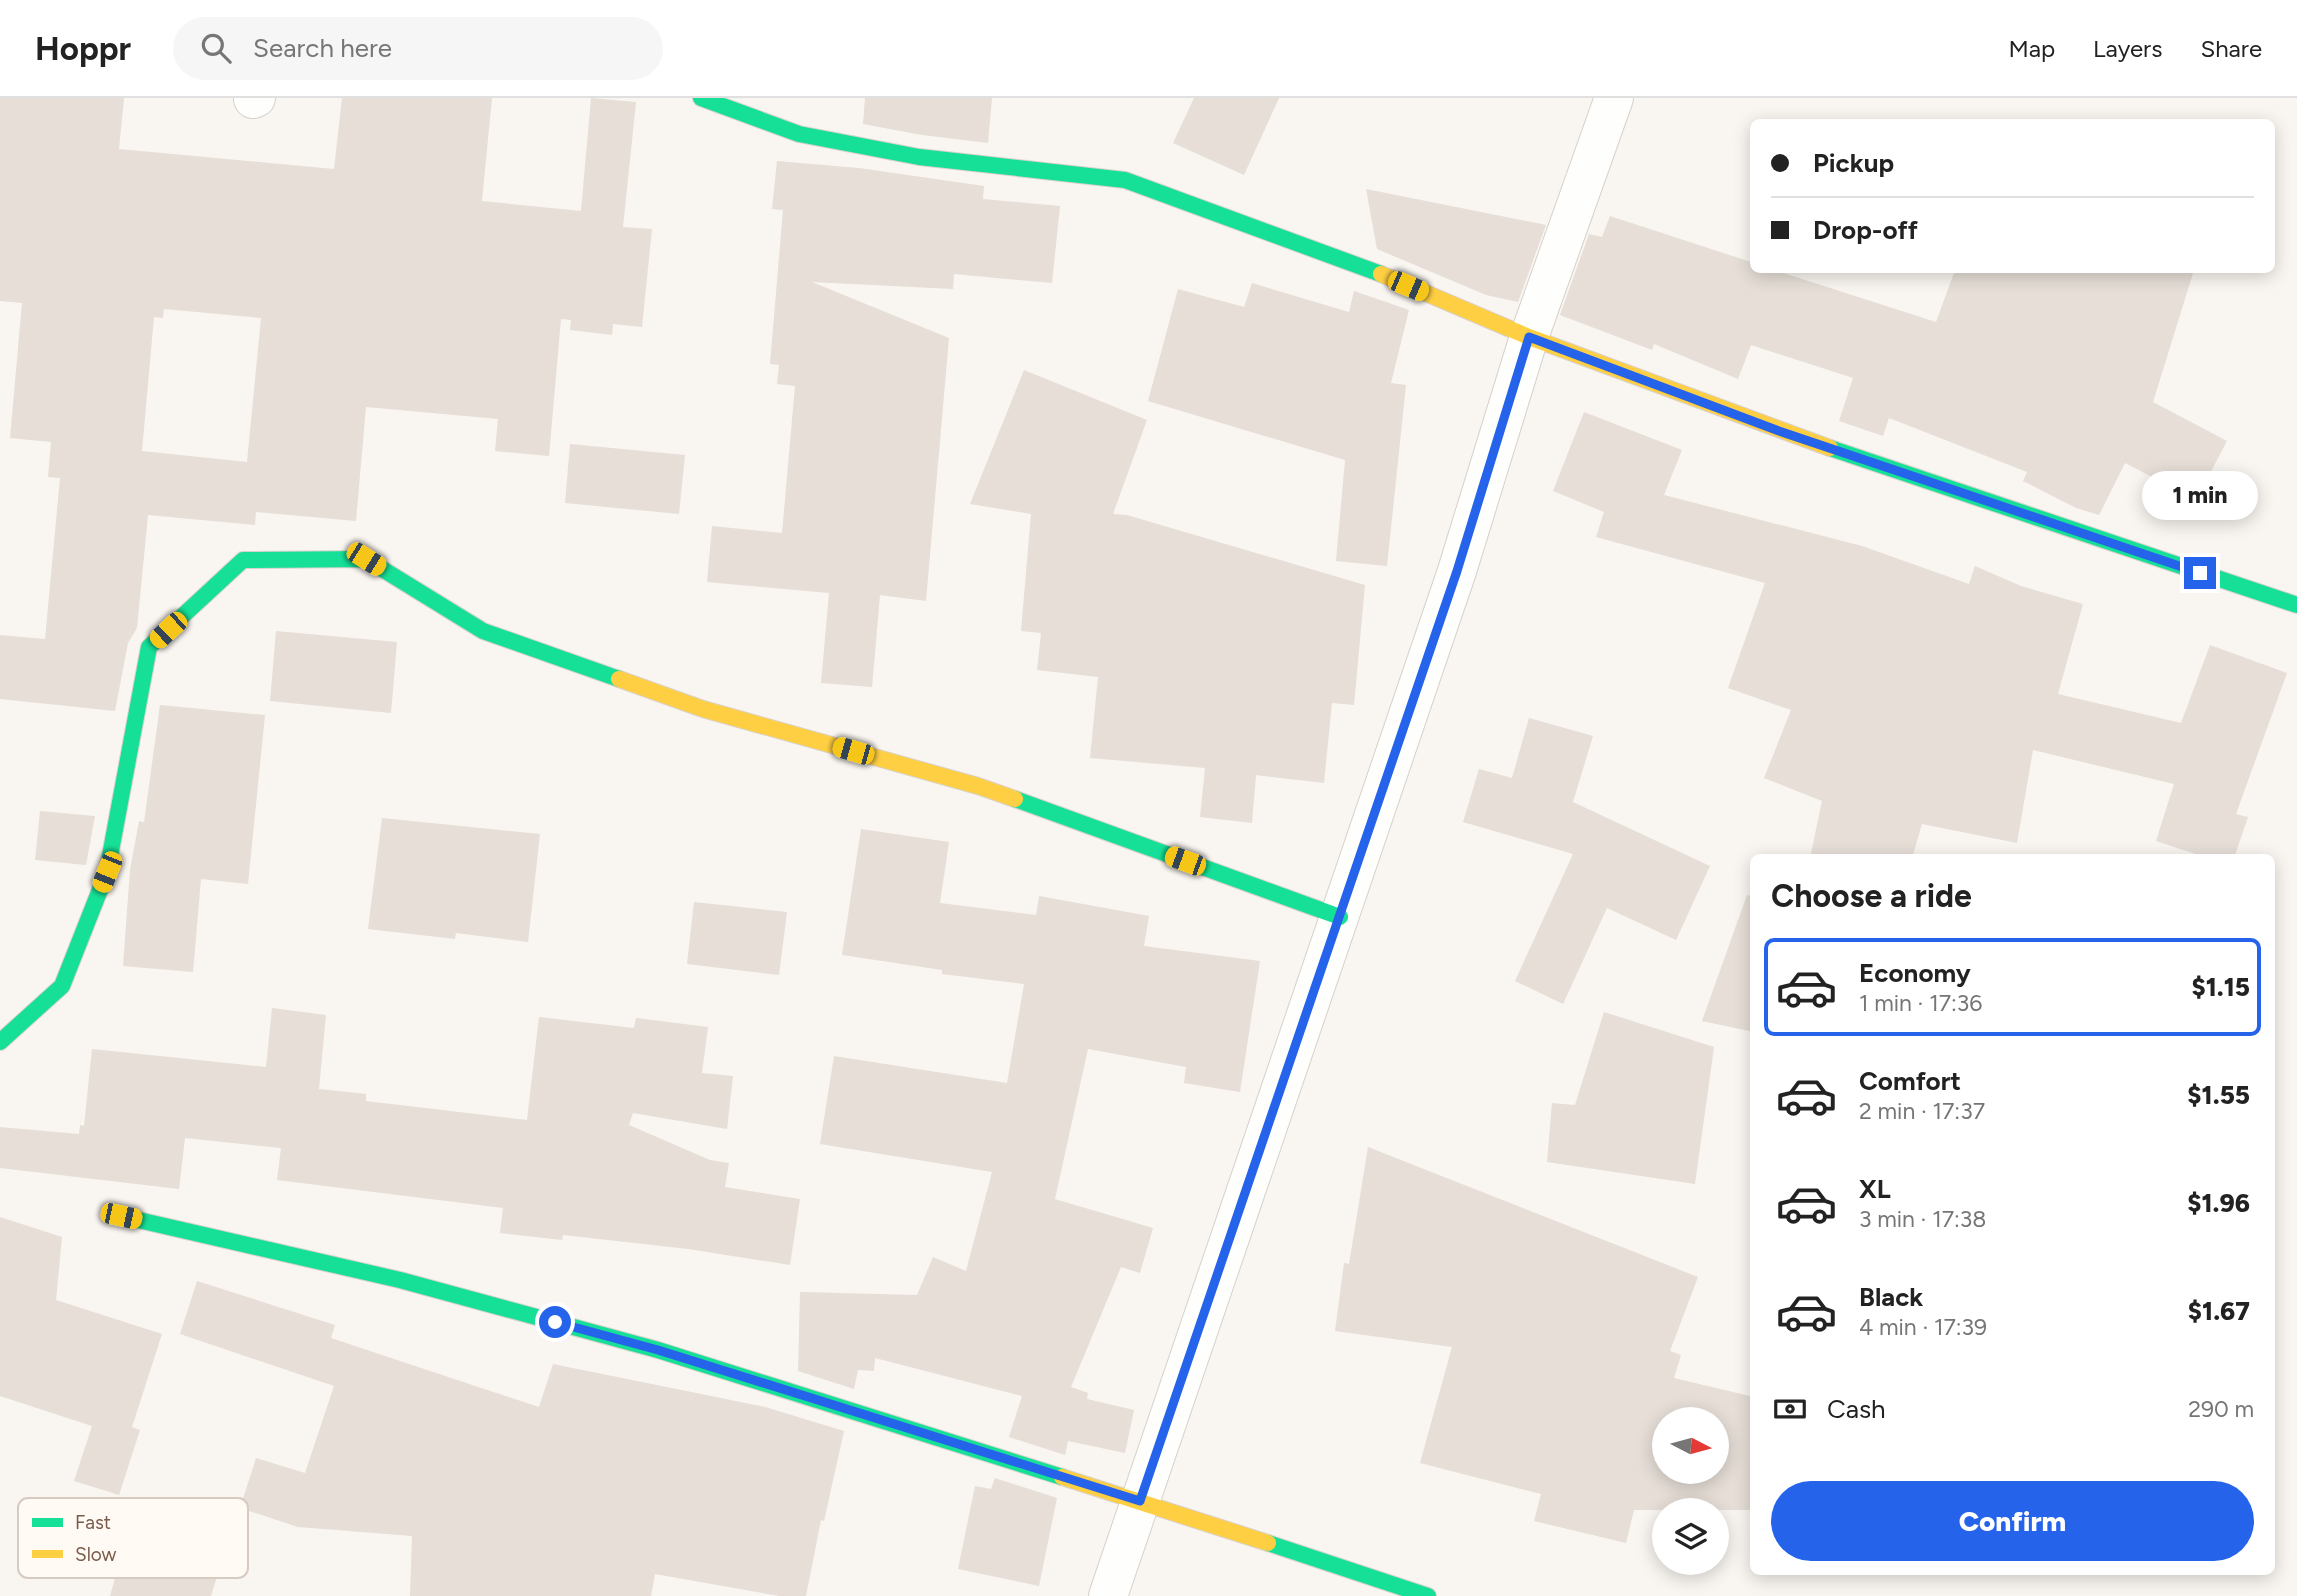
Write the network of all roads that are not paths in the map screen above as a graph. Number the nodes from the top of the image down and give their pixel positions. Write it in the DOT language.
graph roads {
  1 [pos="701,98"];
  2 [pos="1614,98"];
  3 [pos="1529,337"];
  4 [pos="2297,605"];
  5 [pos="1340,917"];
  6 [pos="0,1042"];
  7 [pos="121,1216"];
  8 [pos="1140,1501"];
  9 [pos="1108,1596"];
  10 [pos="1428,1596"];
  1 -- 3 [label="street"];
  2 -- 3 [label="street"];
  3 -- 4 [label="street"];
  3 -- 5 [label="street"];
  5 -- 6 [label="street"];
  5 -- 8 [label="street"];
  7 -- 8 [label="street"];
  8 -- 9 [label="street"];
  8 -- 10 [label="street"];
}
